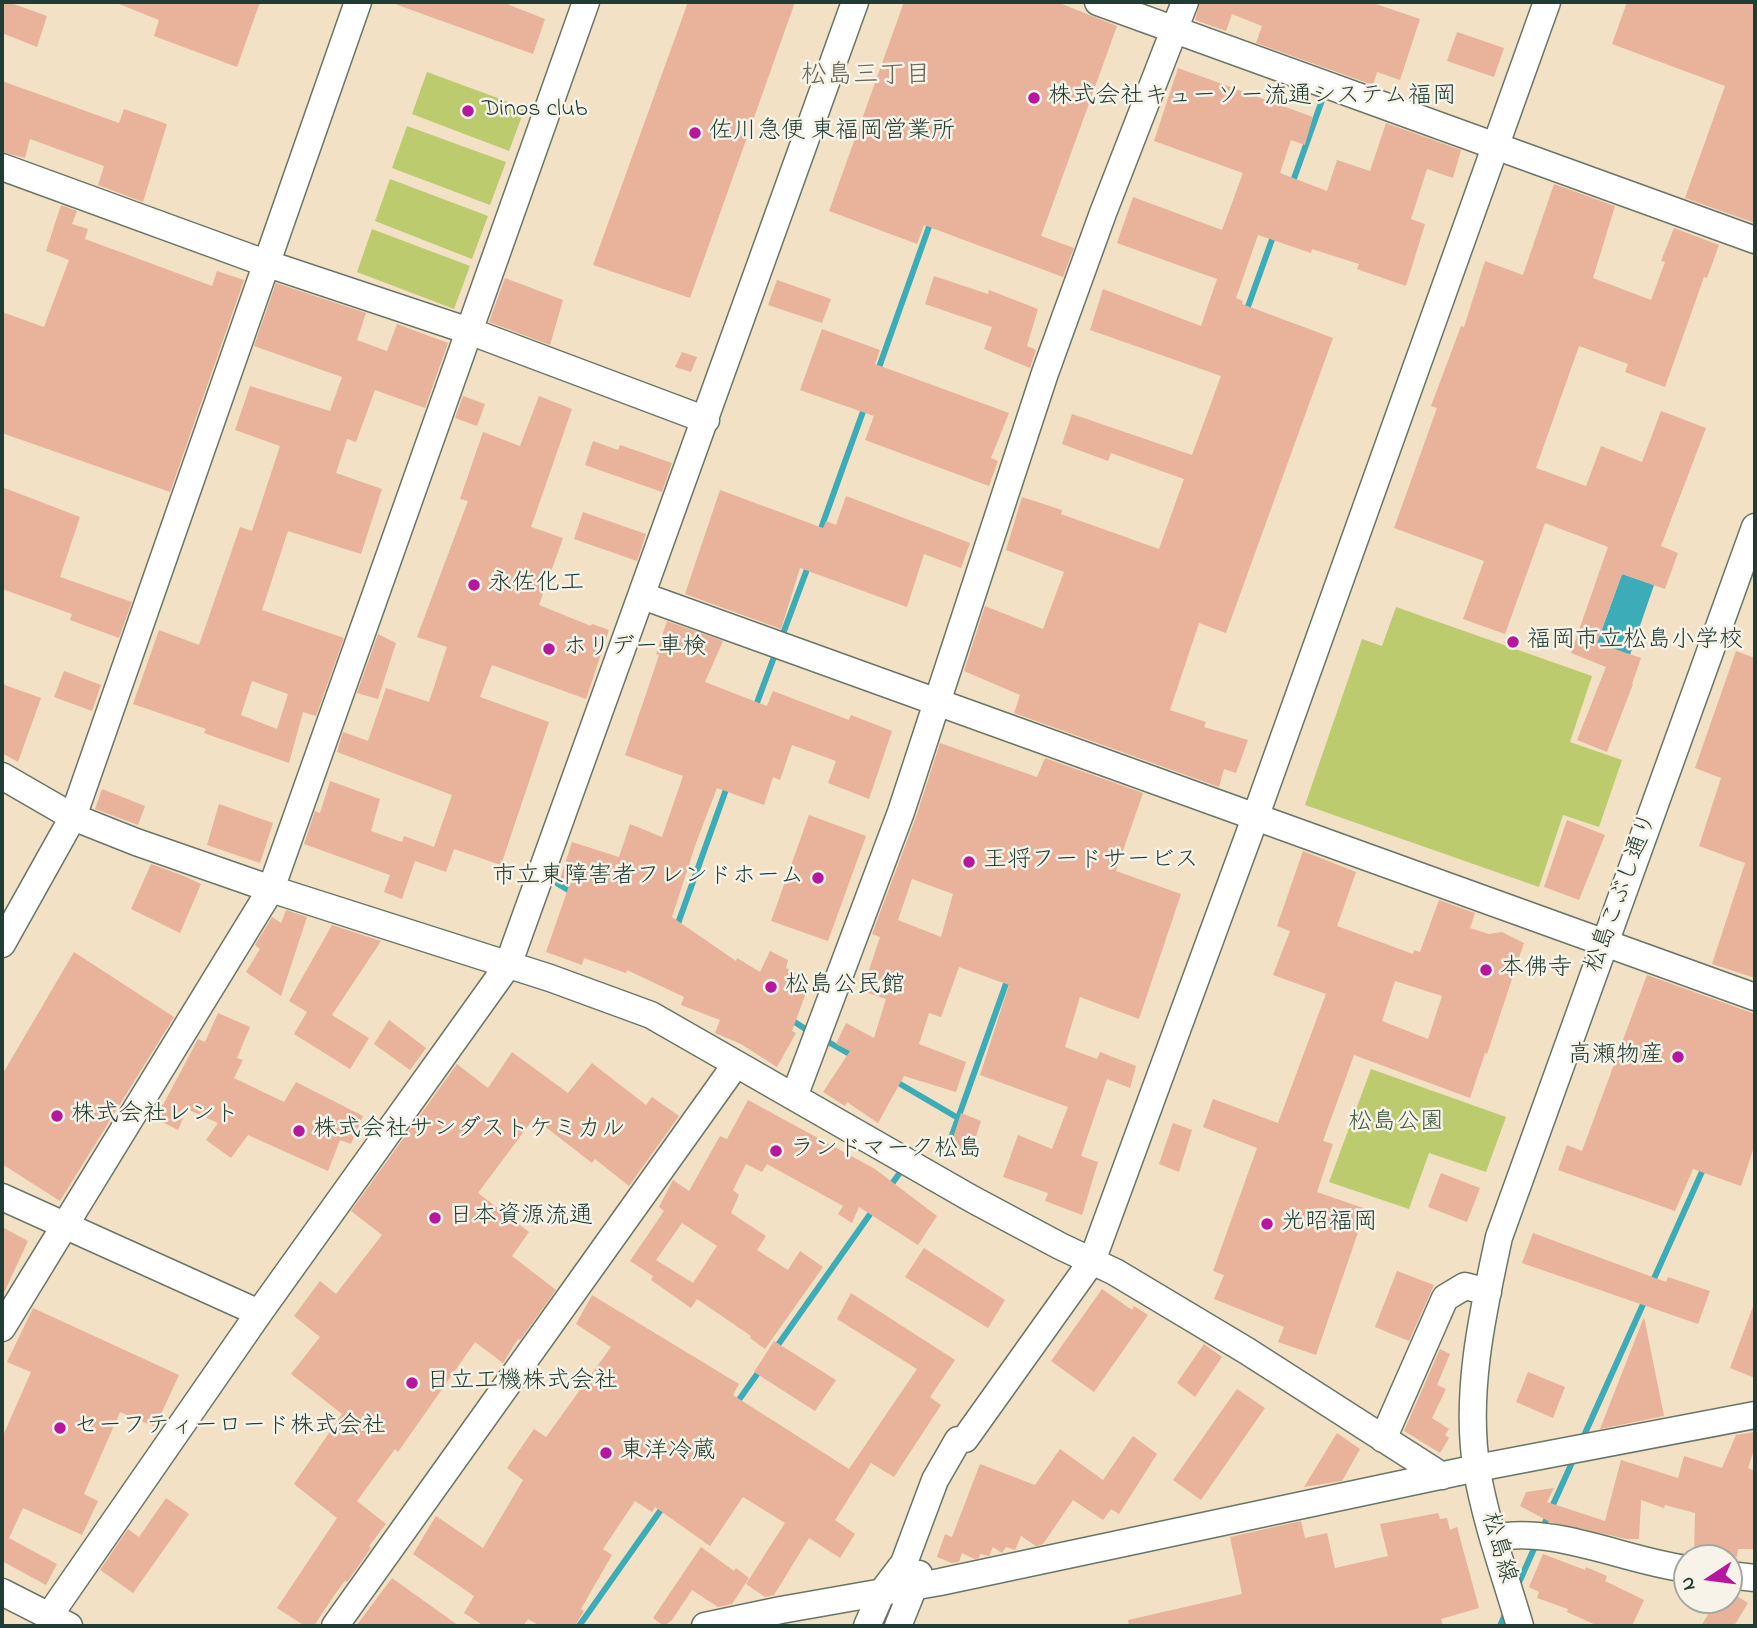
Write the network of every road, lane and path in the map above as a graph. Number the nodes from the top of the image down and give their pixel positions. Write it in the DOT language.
graph roads {
  1 [pos="358,2"];
  2 [pos="586,2"];
  3 [pos="855,2"];
  4 [pos="1098,2"];
  5 [pos="1185,2"];
  6 [pos="1547,2"];
  7 [pos="1175,30"];
  8 [pos="1495,146"];
  9 [pos="2,167"];
  10 [pos="1755,240"];
  11 [pos="265,262"];
  12 [pos="469,331"];
  13 [pos="706,420"];
  14 [pos="1755,527"];
  15 [pos="643,596"];
  16 [pos="937,703"];
  17 [pos="2,776"];
  18 [pos="73,817"];
  19 [pos="1255,818"];
  20 [pos="271,889"];
  21 [pos="2,944"];
  22 [pos="1605,944"];
  23 [pos="508,965"];
  24 [pos="1755,997"];
  25 [pos="736,1064"];
  26 [pos="794,1097"];
  27 [pos="2,1197"];
  28 [pos="64,1227"];
  29 [pos="1092,1261"];
  30 [pos="1488,1292"];
  31 [pos="259,1313"];
  32 [pos="2,1328"];
  33 [pos="1755,1415"];
  34 [pos="965,1438"];
  35 [pos="1383,1439"];
  36 [pos="1477,1468"];
  37 [pos="1442,1476"];
  38 [pos="1494,1538"];
  39 [pos="1673,1566"];
  40 [pos="915,1587"];
  41 [pos="2,1592"];
  42 [pos="882,1592"];
  43 [pos="59,1621"];
  44 [pos="335,1626"];
  45 [pos="705,1626"];
  46 [pos="867,1626"];
  47 [pos="898,1626"];
  48 [pos="1520,1626"];
  1 -- 11 [label="street"];
  2 -- 12 [label="street"];
  3 -- 13 [label="street"];
  4 -- 7 [label="street"];
  5 -- 7 [label="street"];
  6 -- 8 [label="street"];
  7 -- 8 [label="street"];
  7 -- 16 [label="street"];
  8 -- 10 [label="street"];
  8 -- 19 [label="street"];
  9 -- 11 [label="street"];
  11 -- 12 [label="street"];
  11 -- 18 [label="street"];
  12 -- 13 [label="street"];
  12 -- 20 [label="street"];
  13 -- 15 [label="street"];
  14 -- 22 [label="street, 松島こぶし通り"];
  15 -- 16 [label="street"];
  15 -- 23 [label="street"];
  16 -- 19 [label="street"];
  16 -- 26 [label="street"];
  17 -- 18 [label="street"];
  18 -- 20 [label="street"];
  18 -- 21 [label="street"];
  19 -- 22 [label="street"];
  19 -- 29 [label="street"];
  20 -- 23 [label="street"];
  20 -- 28 [label="street"];
  22 -- 24 [label="street"];
  22 -- 30 [label="street, 松島こぶし通り"];
  23 -- 25 [label="street"];
  23 -- 31 [label="street"];
  25 -- 26 [label="street"];
  25 -- 44 [label="street"];
  26 -- 29 [label="street"];
  27 -- 28 [label="street"];
  28 -- 31 [label="street"];
  28 -- 32 [label="street"];
  29 -- 34 [label="street"];
  29 -- 35 [label="street"];
  30 -- 35 [label="street"];
  30 -- 36 [label="street, 松島こぶし通り"];
  31 -- 43 [label="street"];
  33 -- 36 [label="street"];
  34 -- 40 [label="street"];
  34 -- 42 [label="street"];
  35 -- 37 [label="street"];
  36 -- 37 [label="street"];
  36 -- 38 [label="street, 松島線"];
  37 -- 40 [label="street"];
  38 -- 39 [label="street"];
  38 -- 48 [label="street, 松島線"];
  40 -- 42 [label="street"];
  40 -- 47 [label="street"];
  41 -- 43 [label="street"];
  42 -- 45 [label="street"];
  42 -- 46 [label="street"];
}
